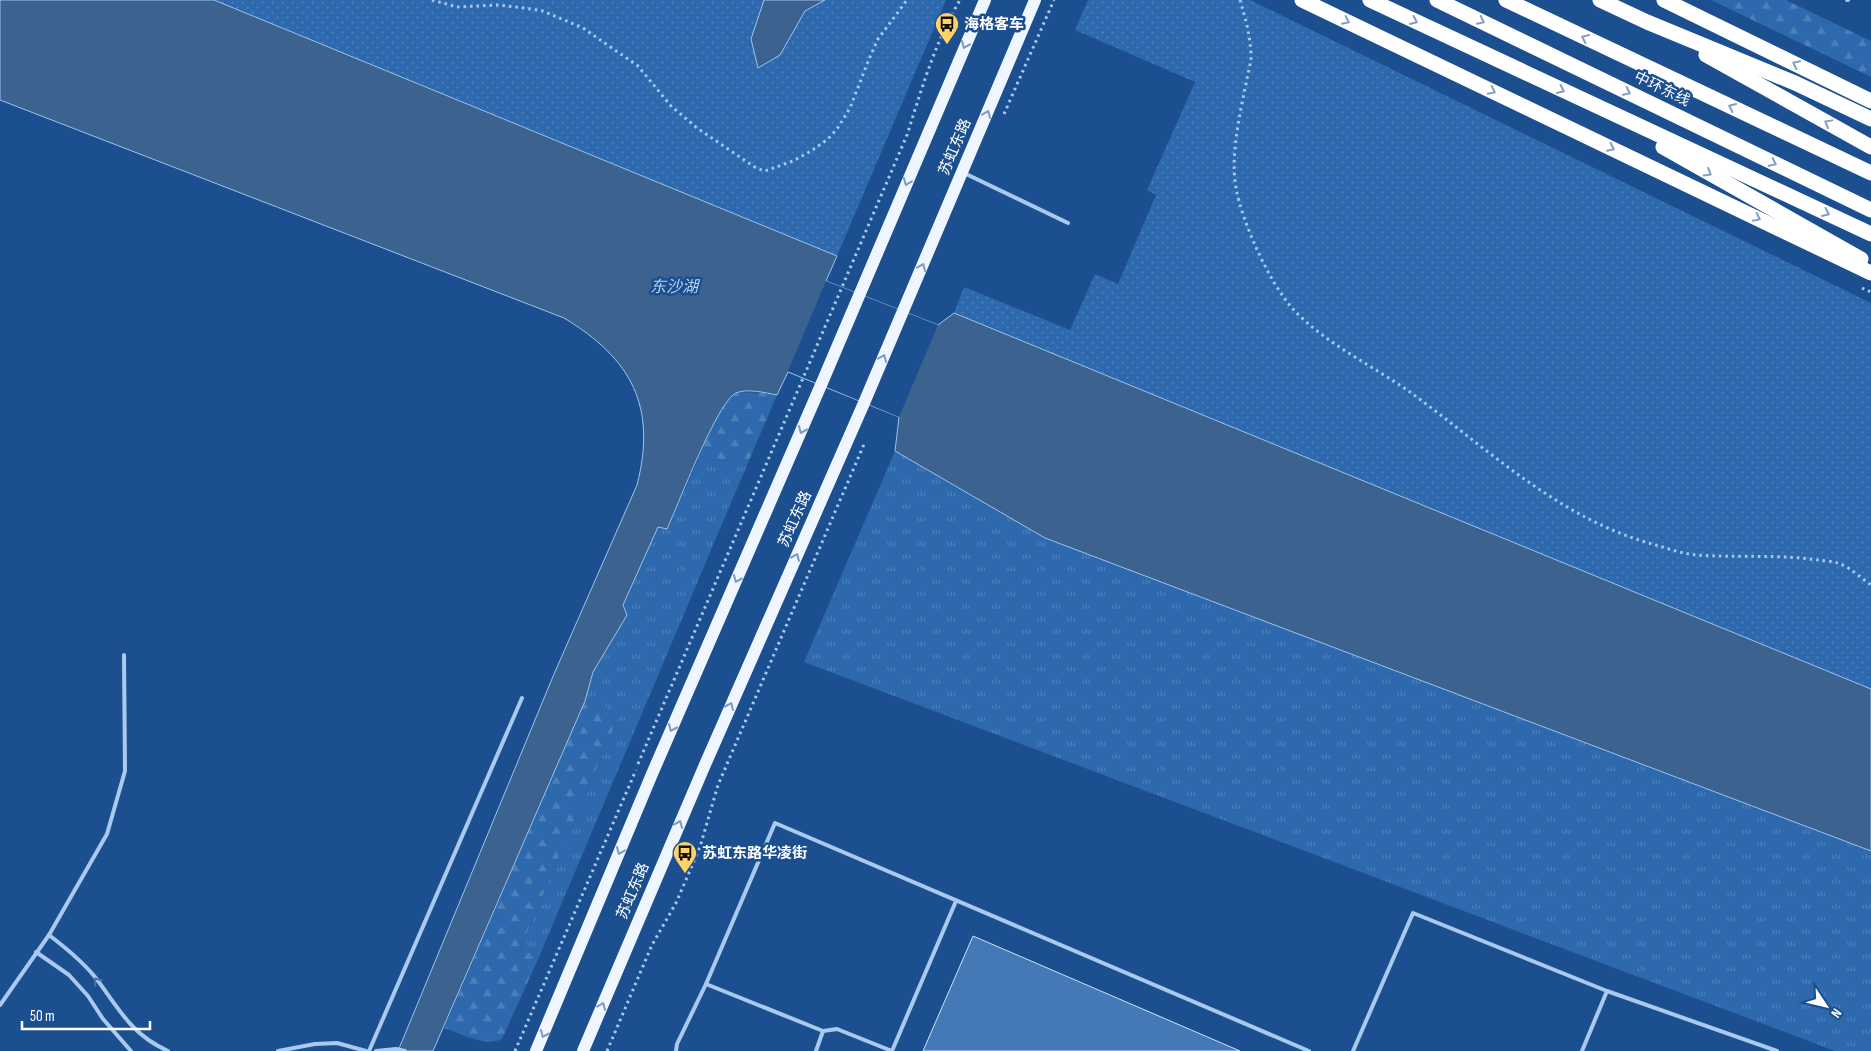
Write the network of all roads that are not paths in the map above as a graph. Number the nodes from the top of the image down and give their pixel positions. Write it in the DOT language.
graph roads {
  1 [pos="985,0"];
  2 [pos="1035,0"];
  3 [pos="1302,0"];
  4 [pos="1370,0"];
  5 [pos="1437,0"];
  6 [pos="1506,0"];
  7 [pos="1600,0"];
  8 [pos="1664,0"];
  9 [pos="1647,22"];
  10 [pos="1871,101"];
  11 [pos="1591,104"];
  12 [pos="1871,119"];
  13 [pos="1871,147"];
  14 [pos="962,172"];
  15 [pos="1871,173"];
  16 [pos="1871,210"];
  17 [pos="1068,223"];
  18 [pos="1871,234"];
  19 [pos="1871,266"];
  20 [pos="1871,273"];
  21 [pos="124,655"];
  22 [pos="522,698"];
  23 [pos="956,901"];
  24 [pos="49,936"];
  25 [pos="36,952"];
  26 [pos="706,984"];
  27 [pos="1607,991"];
  28 [pos="0,1005"];
  29 [pos="823,1031"];
  30 [pos="132,1051"];
  31 [pos="168,1051"];
  32 [pos="278,1051"];
  33 [pos="367,1051"];
  34 [pos="376,1051"];
  35 [pos="405,1051"];
  36 [pos="536,1051"];
  37 [pos="582,1051"];
  38 [pos="676,1051"];
  39 [pos="816,1051"];
  40 [pos="1309,1051"];
  41 [pos="1352,1051"];
  42 [pos="1582,1051"];
  43 [pos="1777,1051"];
  1 -- 36 [label="main road, 苏虹东路, one-way"];
  14 -- 2 [label="main road, 苏虹东路, one-way"];
  3 -- 20 [label="highway, one-way"];
  4 -- 11 [label="highway, one-way"];
  5 -- 16 [label="highway, 中环东线, one-way"];
  15 -- 6 [label="highway, 中环东线, one-way"];
  7 -- 9 [label="highway"];
  10 -- 8 [label="highway, one-way"];
  9 -- 12 [label="highway"];
  13 -- 9 [label="highway, one-way"];
  11 -- 18 [label="highway, one-way"];
  11 -- 19 [label="highway, one-way"];
  14 -- 17 [label="lane"];
  37 -- 14 [label="main road, 苏虹东路, one-way"];
  21 -- 24 [label="lane"];
  22 -- 33 [label="lane"];
  23 -- 26 [label="lane"];
  23 -- 29 [label="lane"];
  23 -- 40 [label="lane"];
  24 -- 25 [label="lane"];
  31 -- 24 [label="lane, one-way"];
  25 -- 28 [label="lane"];
  25 -- 30 [label="lane"];
  26 -- 29 [label="lane"];
  26 -- 38 [label="lane"];
  27 -- 41 [label="lane"];
  27 -- 42 [label="lane"];
  27 -- 43 [label="lane"];
  29 -- 39 [label="lane"];
  32 -- 33 [label="lane"];
  34 -- 35 [label="lane"];
}
